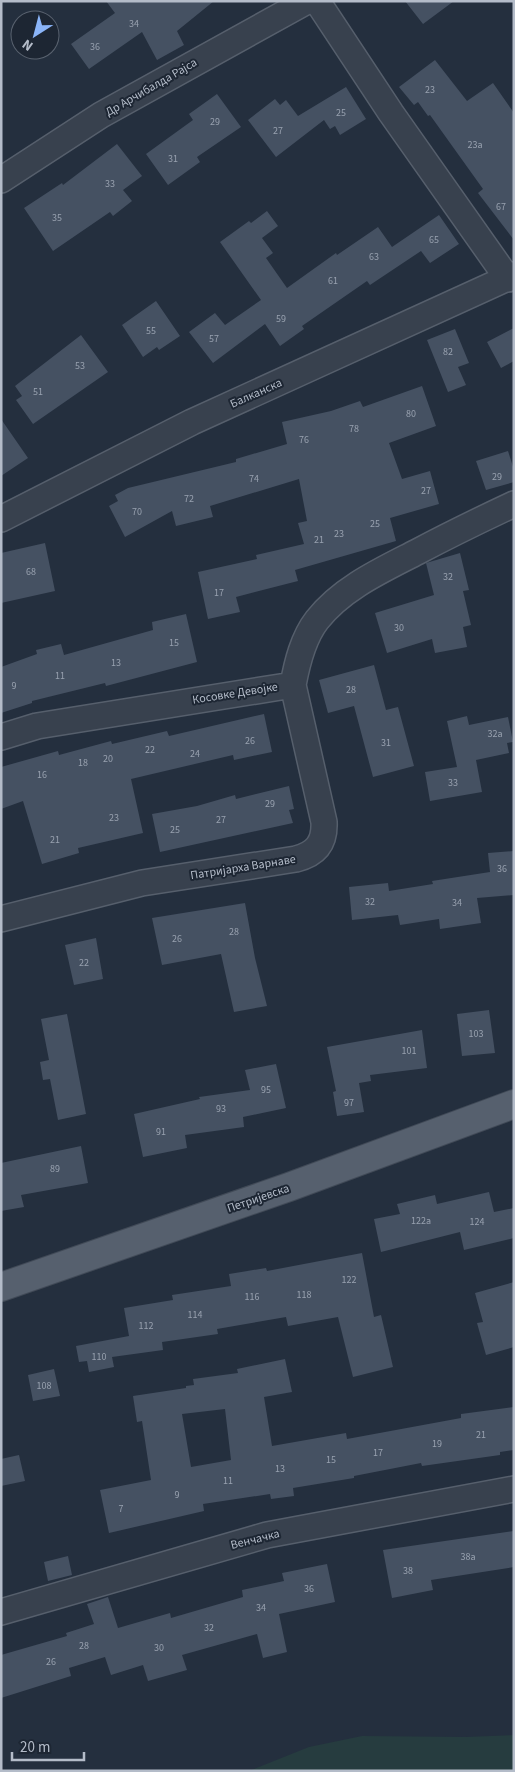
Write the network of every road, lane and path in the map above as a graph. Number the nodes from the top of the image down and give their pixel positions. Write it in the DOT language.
graph roads {
  1 [pos="307,1"];
  2 [pos="317,1"];
  3 [pos="1,180"];
  4 [pos="511,277"];
  5 [pos="514,504"];
  6 [pos="1,519"];
  7 [pos="293,685"];
  8 [pos="1,737"];
  9 [pos="1,919"];
  10 [pos="514,1104"];
  11 [pos="1,1287"];
  12 [pos="514,1489"];
  13 [pos="1,1612"];
  1 -- 3 [label="street, Др Арчибалда Рајса"];
  2 -- 4 [label="street"];
  4 -- 6 [label="street, Балканска"];
  5 -- 7 [label="street, Косовке Девојке"];
  7 -- 8 [label="street, Косовке Девојке"];
  7 -- 9 [label="street, Патријарха Варнаве"];
  10 -- 11 [label="main road, Петријевска"];
  12 -- 13 [label="street, Венчачка"];
}
